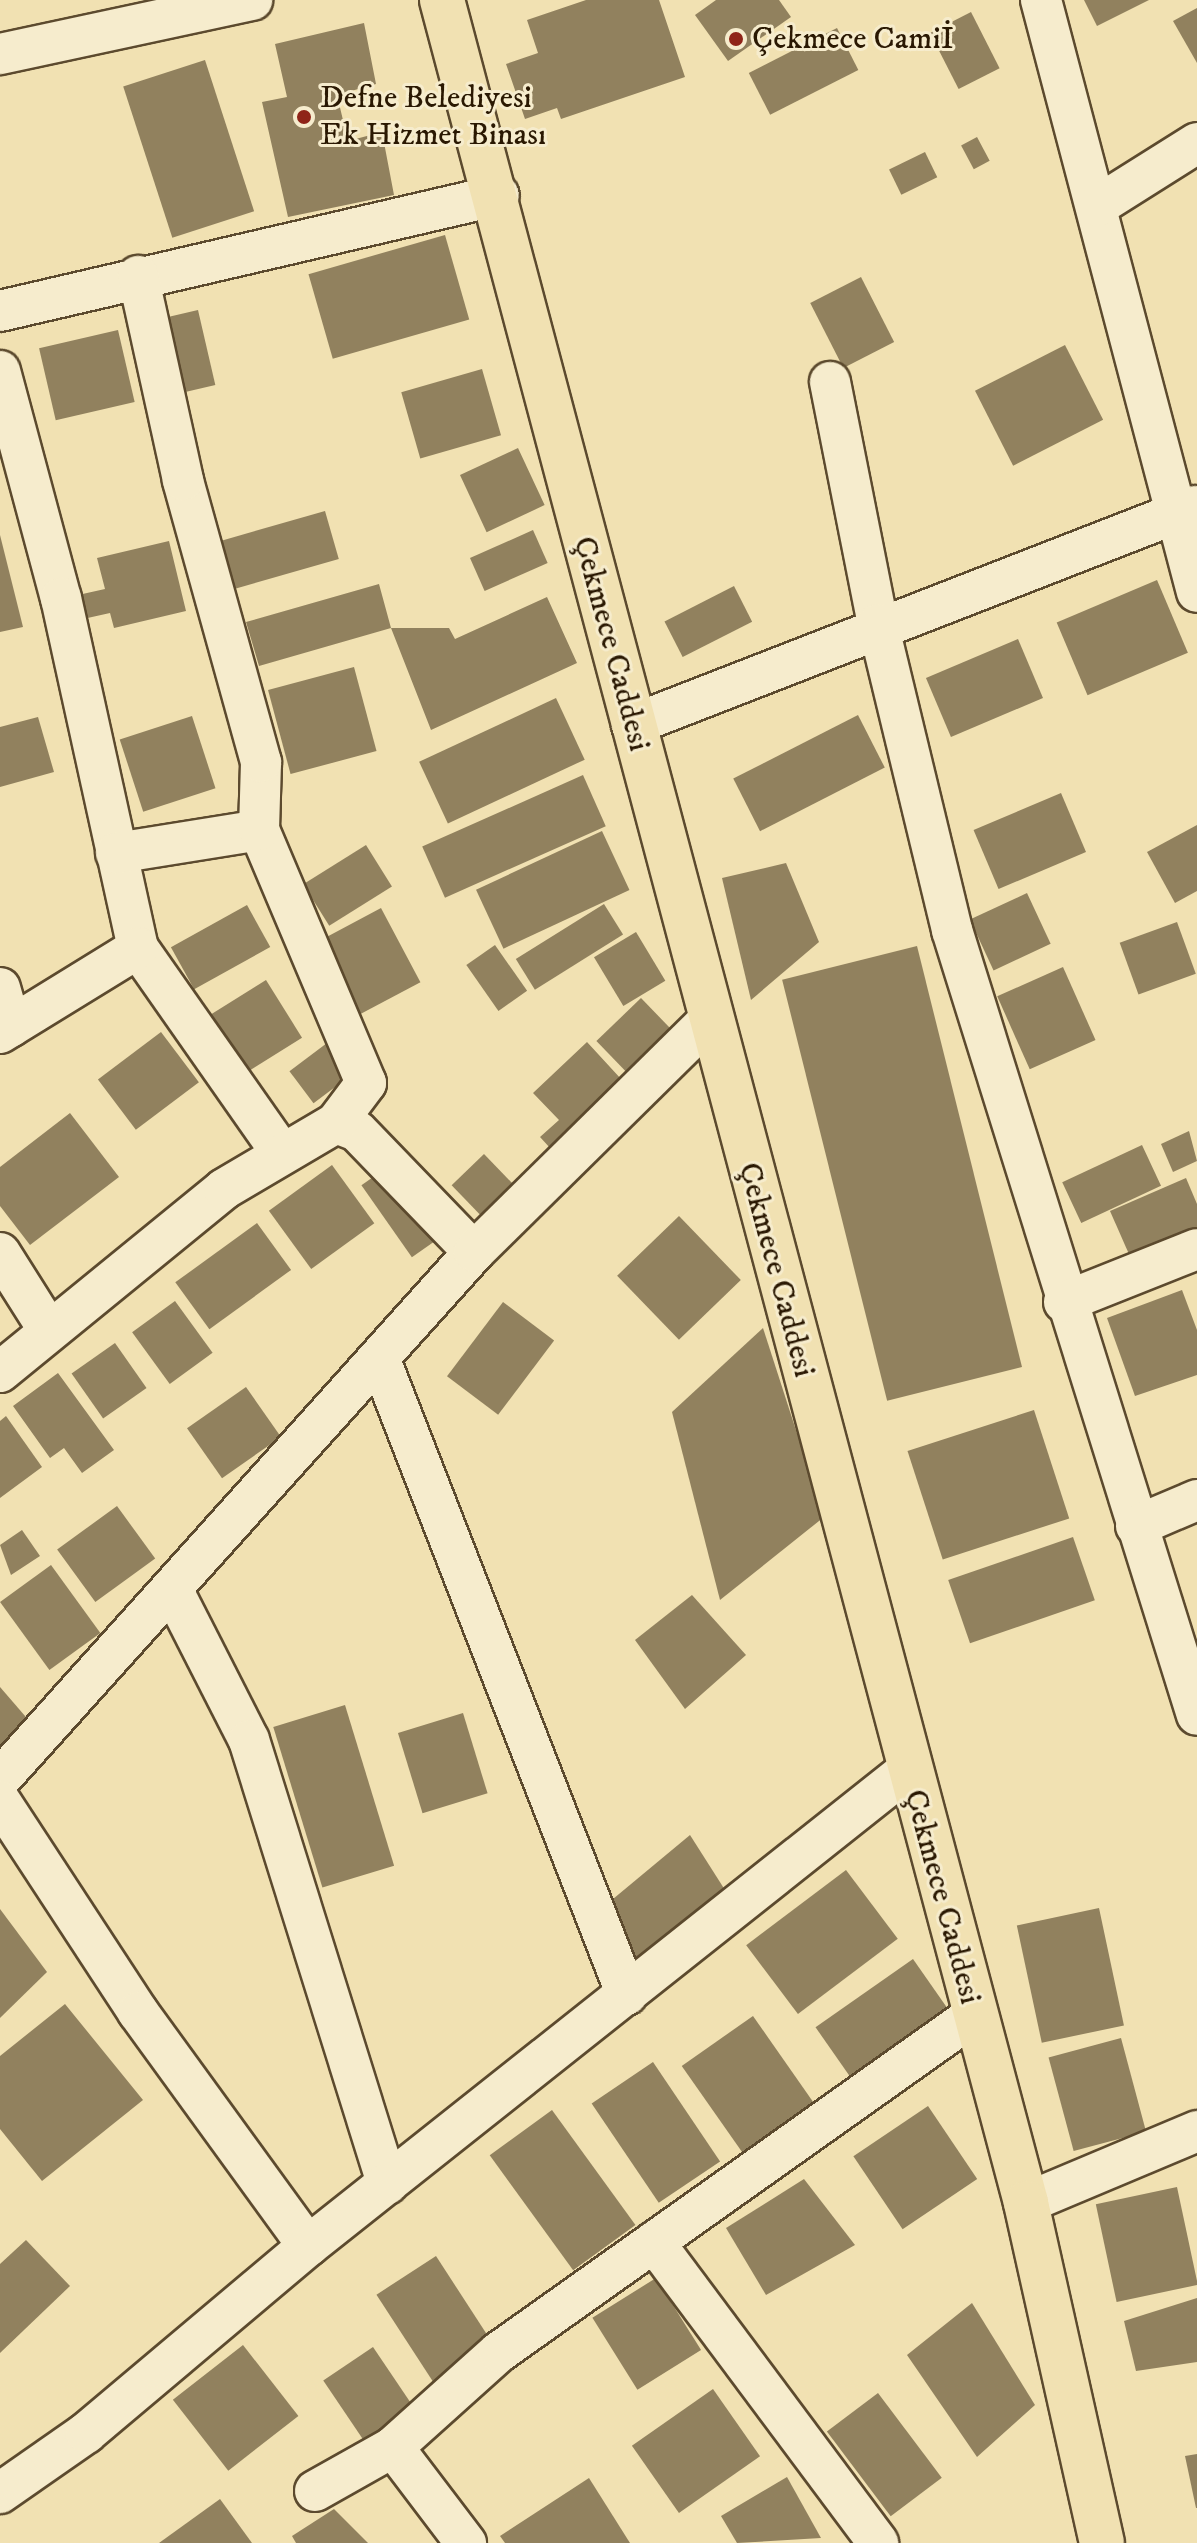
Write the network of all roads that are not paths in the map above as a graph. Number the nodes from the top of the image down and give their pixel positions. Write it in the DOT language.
graph roads {
  1 [pos="252,0"];
  2 [pos="442,0"];
  3 [pos="1041,0"];
  4 [pos="0,54"];
  5 [pos="1197,143"];
  6 [pos="499,195"];
  7 [pos="1097,206"];
  8 [pos="138,276"];
  9 [pos="0,311"];
  10 [pos="0,371"];
  11 [pos="830,382"];
  12 [pos="16,487"];
  13 [pos="1185,510"];
  14 [pos="1197,592"];
  15 [pos="878,624"];
  16 [pos="632,725"];
  17 [pos="259,830"];
  18 [pos="116,853"];
  19 [pos="138,948"];
  20 [pos="0,988"];
  21 [pos="710,1019"];
  22 [pos="5,1029"];
  23 [pos="336,1123"];
  24 [pos="280,1151"];
  25 [pos="1197,1249"];
  26 [pos="474,1252"];
  27 [pos="0,1253"];
  28 [pos="1064,1302"];
  29 [pos="48,1329"];
  30 [pos="380,1360"];
  31 [pos="0,1372"];
  32 [pos="1197,1500"];
  33 [pos="1136,1526"];
  34 [pos="172,1589"];
  35 [pos="1197,1715"];
  36 [pos="908,1770"];
  37 [pos="0,1779"];
  38 [pos="0,1801"];
  39 [pos="627,1995"];
  40 [pos="974,2015"];
  41 [pos="1197,2131"];
  42 [pos="387,2184"];
  43 [pos="1026,2203"];
  44 [pos="654,2242"];
  45 [pos="308,2246"];
  46 [pos="393,2447"];
  47 [pos="315,2491"];
  48 [pos="0,2493"];
  49 [pos="466,2543"];
  50 [pos="878,2543"];
  51 [pos="1102,2543"];
  1 -- 4 [label="street"];
  2 -- 6 [label="main road, Çekmece Caddesi"];
  3 -- 7 [label="street"];
  5 -- 7 [label="street"];
  6 -- 8 [label="street"];
  6 -- 16 [label="main road, Çekmece Caddesi"];
  7 -- 13 [label="street"];
  8 -- 9 [label="street"];
  8 -- 17 [label="street"];
  10 -- 12 [label="street"];
  11 -- 15 [label="street"];
  12 -- 18 [label="street"];
  13 -- 14 [label="street"];
  13 -- 15 [label="street"];
  15 -- 16 [label="street"];
  15 -- 28 [label="street"];
  16 -- 21 [label="main road, Çekmece Caddesi"];
  17 -- 18 [label="street"];
  17 -- 23 [label="street"];
  18 -- 19 [label="street"];
  19 -- 22 [label="street"];
  19 -- 24 [label="street"];
  20 -- 22 [label="street"];
  21 -- 26 [label="street"];
  21 -- 36 [label="main road, Çekmece Caddesi"];
  23 -- 24 [label="street"];
  23 -- 26 [label="street"];
  24 -- 29 [label="street"];
  25 -- 28 [label="street"];
  26 -- 30 [label="street"];
  27 -- 29 [label="street"];
  28 -- 33 [label="street"];
  29 -- 31 [label="street"];
  30 -- 34 [label="street"];
  30 -- 39 [label="street"];
  32 -- 33 [label="street"];
  33 -- 35 [label="street"];
  34 -- 37 [label="street"];
  34 -- 42 [label="street"];
  36 -- 39 [label="street"];
  36 -- 40 [label="main road, Çekmece Caddesi"];
  38 -- 45 [label="street"];
  39 -- 42 [label="street"];
  40 -- 43 [label="main road, Çekmece Caddesi"];
  40 -- 44 [label="street"];
  41 -- 43 [label="street"];
  42 -- 45 [label="street"];
  43 -- 51 [label="main road, Çekmece Caddesi"];
  44 -- 46 [label="street"];
  44 -- 50 [label="street"];
  45 -- 48 [label="street"];
  46 -- 47 [label="street"];
  46 -- 49 [label="street"];
}
